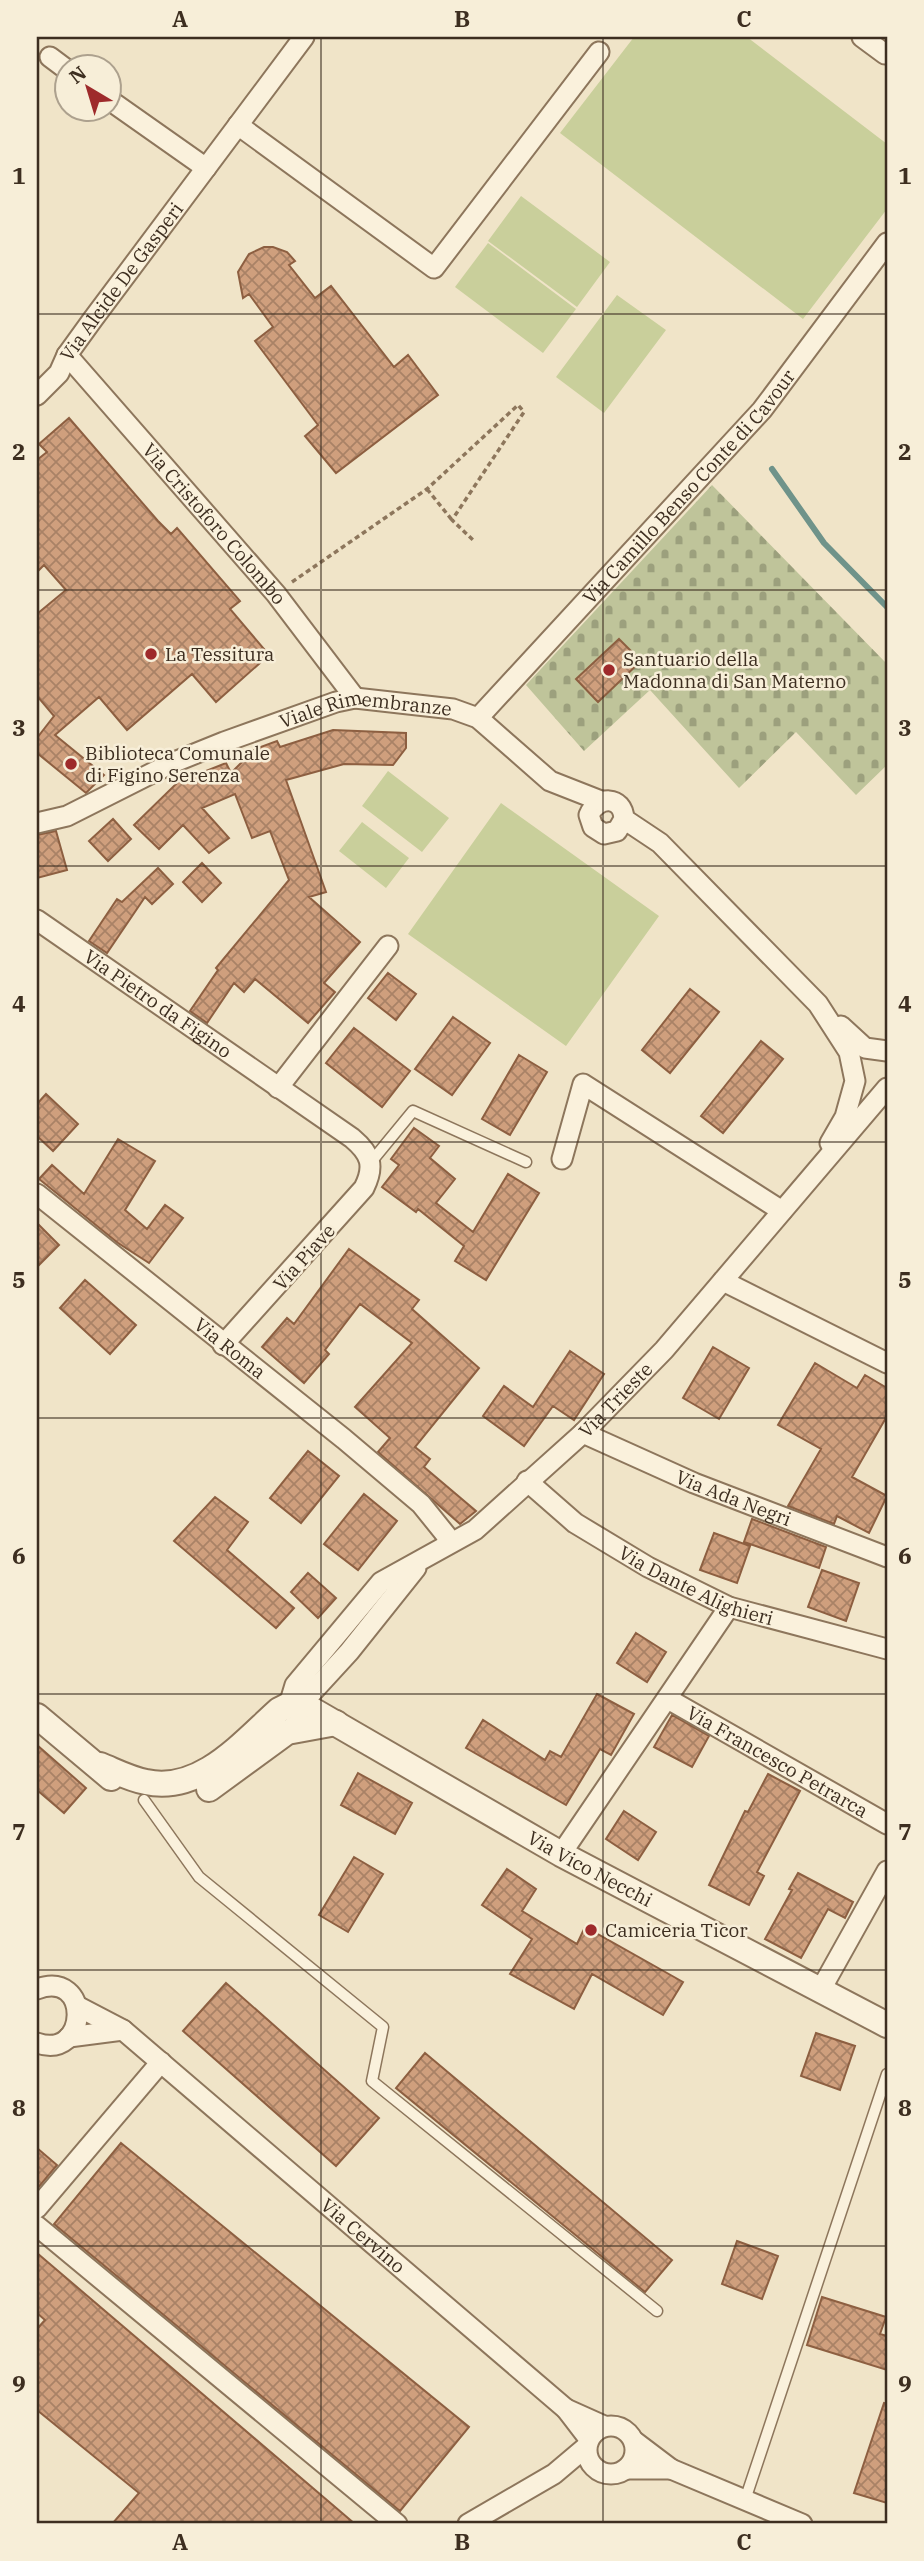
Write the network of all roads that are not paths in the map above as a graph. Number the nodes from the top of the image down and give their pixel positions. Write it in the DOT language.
graph roads {
  1 [pos="304,37"];
  2 [pos="862,37"];
  3 [pos="599,52"];
  4 [pos="885,54"];
  5 [pos="122,109"];
  6 [pos="237,125"];
  7 [pos="206,168"];
  8 [pos="887,243"];
  9 [pos="67,355"];
  10 [pos="37,395"];
  11 [pos="355,698"];
  12 [pos="478,718"];
  13 [pos="595,808"];
  14 [pos="37,823"];
  15 [pos="620,825"];
  16 [pos="37,920"];
  17 [pos="388,946"];
  18 [pos="818,1004"];
  19 [pos="887,1051"];
  20 [pos="887,1087"];
  21 [pos="278,1088"];
  22 [pos="562,1159"];
  23 [pos="371,1162"];
  24 [pos="526,1162"];
  25 [pos="813,1175"];
  26 [pos="37,1194"];
  27 [pos="782,1211"];
  28 [pos="723,1281"];
  29 [pos="223,1345"];
  30 [pos="887,1363"];
  31 [pos="583,1433"];
  32 [pos="527,1481"];
  33 [pos="434,1553"];
  34 [pos="887,1557"];
  35 [pos="729,1607"];
  36 [pos="887,1648"];
  37 [pos="668,1699"];
  38 [pos="294,1707"];
  39 [pos="37,1716"];
  40 [pos="328,1724"];
  41 [pos="244,1764"];
  42 [pos="100,1765"];
  43 [pos="144,1800"];
  44 [pos="887,1824"];
  45 [pos="561,1854"];
  46 [pos="887,1871"];
  47 [pos="37,1989"];
  48 [pos="820,1992"];
  49 [pos="77,2007"];
  50 [pos="887,2025"];
  51 [pos="123,2030"];
  52 [pos="69,2038"];
  53 [pos="37,2043"];
  54 [pos="161,2062"];
  55 [pos="887,2074"];
  56 [pos="37,2208"];
  57 [pos="37,2226"];
  58 [pos="657,2311"];
  59 [pos="566,2409"];
  60 [pos="604,2426"];
  61 [pos="634,2441"];
  62 [pos="589,2450"];
  63 [pos="626,2469"];
  64 [pos="671,2469"];
  65 [pos="745,2500"];
  66 [pos="397,2524"];
  67 [pos="468,2524"];
  68 [pos="802,2524"];
  1 -- 6 [label="street, Via Alcide De Gasperi"];
  2 -- 4 [label="street"];
  3 -- 6 [label="street"];
  5 -- 7 [label="street"];
  6 -- 7 [label="street, Via Alcide De Gasperi"];
  7 -- 9 [label="street, Via Alcide De Gasperi"];
  8 -- 12 [label="street, Via Camillo Benso Conte di Cavour"];
  9 -- 10 [label="street, Via Alcide De Gasperi"];
  9 -- 11 [label="street, Via Cristoforo Colombo"];
  11 -- 12 [label="street, Viale Rimembranze"];
  11 -- 14 [label="street, Viale Rimembranze"];
  12 -- 13 [label="street, Viale Rimembranze"];
  13 -- 15 [label="street"];
  13 -- 15 [label="street"];
  15 -- 18 [label="street"];
  16 -- 21 [label="street, Via Pietro da Figino"];
  17 -- 21 [label="street"];
  18 -- 19 [label="street"];
  18 -- 25 [label="street"];
  20 -- 25 [label="street"];
  21 -- 23 [label="street"];
  22 -- 27 [label="street"];
  23 -- 24 [label="lane, Via Piave"];
  23 -- 29 [label="street, Via Piave"];
  25 -- 27 [label="street, Via Trieste"];
  26 -- 29 [label="street, Via Roma"];
  27 -- 28 [label="street, Via Trieste"];
  28 -- 30 [label="street"];
  28 -- 31 [label="street, Via Trieste"];
  29 -- 33 [label="street, Via Roma"];
  31 -- 32 [label="street, Via Trieste"];
  31 -- 34 [label="street, Via Ada Negri"];
  32 -- 33 [label="street, Via Trieste"];
  32 -- 35 [label="street, Via Dante Alighieri"];
  33 -- 38 [label="street, Via Trieste"];
  35 -- 36 [label="street, Via Dante Alighieri"];
  35 -- 37 [label="street"];
  37 -- 44 [label="street, Via Francesco Petrarca"];
  37 -- 45 [label="street"];
  38 -- 40 [label="street, Via Vico Necchi"];
  38 -- 41 [label="street"];
  38 -- 42 [label="street"];
  39 -- 42 [label="street"];
  40 -- 41 [label="street"];
  40 -- 45 [label="street, Via Vico Necchi"];
  41 -- 43 [label="street"];
  42 -- 43 [label="street"];
  43 -- 58 [label="lane"];
  45 -- 48 [label="street, Via Vico Necchi"];
  46 -- 48 [label="street"];
  47 -- 49 [label="street, Via Cervino"];
  48 -- 50 [label="street, Via Vico Necchi"];
  49 -- 51 [label="street, Via Cervino"];
  49 -- 52 [label="street"];
  51 -- 52 [label="street"];
  51 -- 54 [label="street, Via Cervino"];
  52 -- 53 [label="street"];
  54 -- 56 [label="street"];
  54 -- 59 [label="street, Via Cervino"];
  55 -- 65 [label="lane"];
  57 -- 66 [label="street"];
  59 -- 60 [label="street"];
  59 -- 62 [label="street"];
  60 -- 61 [label="street"];
  60 -- 62 [label="street"];
  61 -- 63 [label="street"];
  61 -- 64 [label="street"];
  62 -- 63 [label="street"];
  62 -- 67 [label="street"];
  63 -- 64 [label="street"];
  64 -- 65 [label="street"];
  65 -- 68 [label="street"];
}
